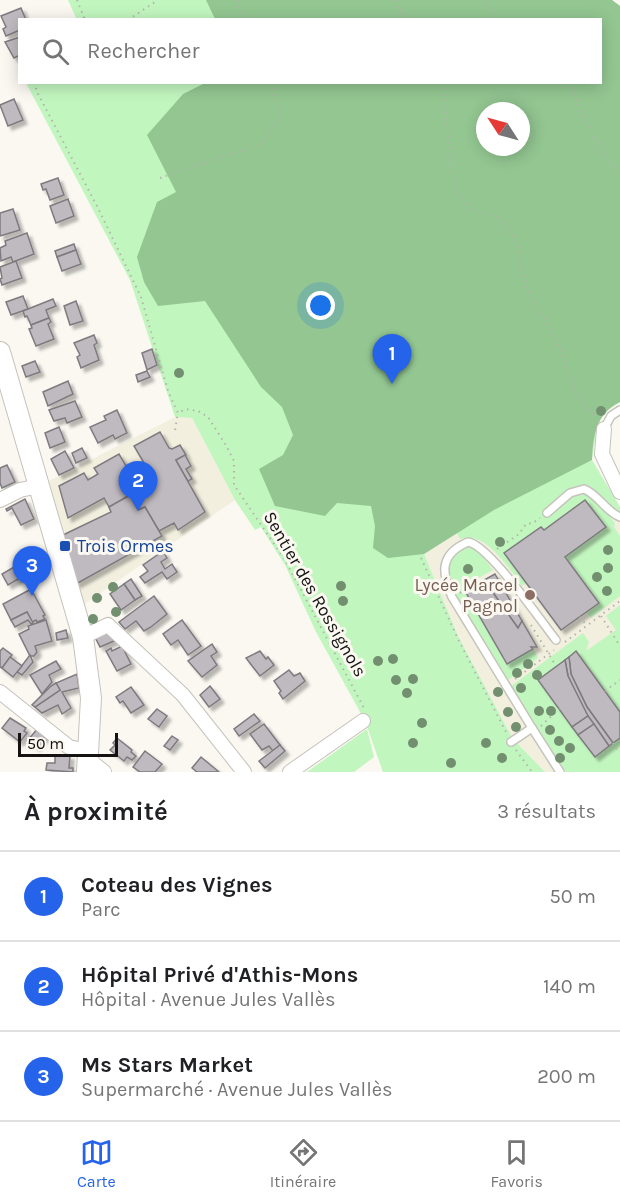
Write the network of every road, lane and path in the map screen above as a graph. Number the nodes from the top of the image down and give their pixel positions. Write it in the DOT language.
graph roads {
  1 [pos="76,0"];
  2 [pos="158,0"];
  3 [pos="237,0"];
  4 [pos="394,0"];
  5 [pos="484,0"];
  6 [pos="84,18"];
  7 [pos="131,18"];
  8 [pos="243,18"];
  9 [pos="408,18"];
  10 [pos="495,18"];
  11 [pos="38,84"];
  12 [pos="272,84"];
  13 [pos="443,84"];
  14 [pos="571,84"];
  15 [pos="620,177"];
  16 [pos="160,178"];
  17 [pos="0,352"];
  18 [pos="620,410"];
  19 [pos="178,413"];
  20 [pos="604,429"];
  21 [pos="175,430"];
  22 [pos="39,486"];
  23 [pos="620,492"];
  24 [pos="0,501"];
  25 [pos="547,513"];
  26 [pos="620,518"];
  27 [pos="533,523"];
  28 [pos="495,551"];
  29 [pos="421,558"];
  30 [pos="620,601"];
  31 [pos="601,616"];
  32 [pos="580,617"];
  33 [pos="587,626"];
  34 [pos="83,636"];
  35 [pos="556,640"];
  36 [pos="567,640"];
  37 [pos="542,644"];
  38 [pos="620,646"];
  39 [pos="554,650"];
  40 [pos="548,655"];
  41 [pos="556,666"];
  42 [pos="620,680"];
  43 [pos="508,684"];
  44 [pos="605,691"];
  45 [pos="0,692"];
  46 [pos="559,709"];
  47 [pos="364,715"];
  48 [pos="533,730"];
  49 [pos="511,742"];
  50 [pos="613,743"];
  51 [pos="620,748"];
  52 [pos="87,765"];
  53 [pos="104,772"];
  54 [pos="244,772"];
  55 [pos="290,772"];
  56 [pos="532,772"];
  57 [pos="560,772"];
  1 -- 6 [label="path"];
  2 -- 7 [label="path"];
  3 -- 8 [label="path"];
  4 -- 9 [label="path"];
  5 -- 10 [label="path"];
  11 -- 19 [label="path"];
  12 -- 16 [label="path"];
  13 -- 20 [label="path"];
  14 -- 15 [label="path"];
  17 -- 22 [label="main road"];
  18 -- 20 [label="lane"];
  19 -- 21 [label="path"];
  19 -- 47 [label="path, Sentier des Rossignols"];
  20 -- 23 [label="street"];
  22 -- 24 [label="street"];
  22 -- 34 [label="main road"];
  25 -- 26 [label="lane"];
  27 -- 28 [label="path"];
  29 -- 49 [label="path"];
  30 -- 31 [label="path"];
  31 -- 33 [label="path"];
  31 -- 38 [label="path"];
  32 -- 33 [label="path"];
  33 -- 36 [label="path"];
  34 -- 52 [label="main road"];
  34 -- 54 [label="street"];
  35 -- 48 [label="lane"];
  37 -- 40 [label="path"];
  39 -- 40 [label="path"];
  40 -- 41 [label="path"];
  40 -- 43 [label="path"];
  42 -- 44 [label="path"];
  45 -- 52 [label="street"];
  46 -- 48 [label="path"];
  47 -- 55 [label="street"];
  48 -- 49 [label="lane"];
  48 -- 57 [label="lane"];
  49 -- 56 [label="path"];
  50 -- 51 [label="path"];
  52 -- 53 [label="street"];
}
